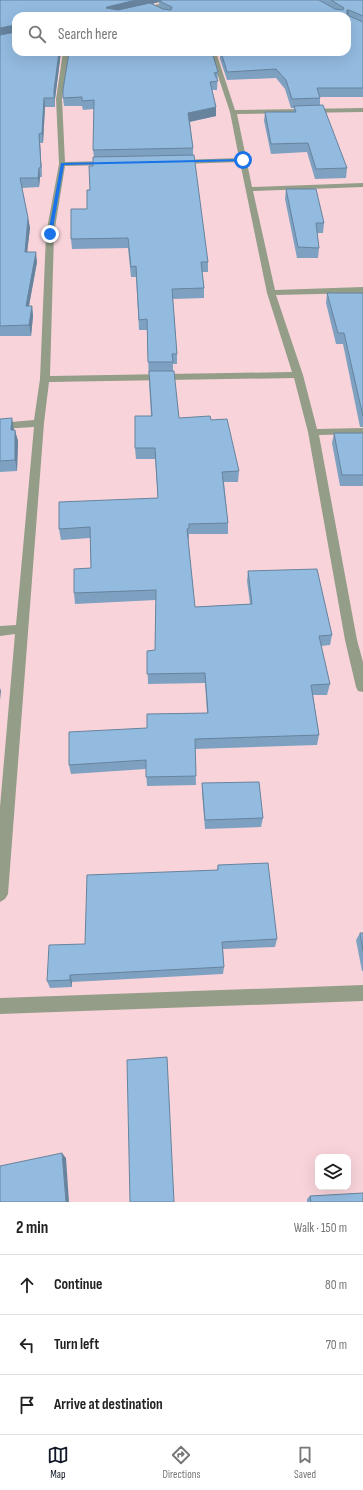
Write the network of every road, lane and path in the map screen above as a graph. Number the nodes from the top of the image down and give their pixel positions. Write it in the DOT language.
graph roads {
  1 [pos="182,0"];
  2 [pos="150,7"];
  3 [pos="128,12"];
  4 [pos="160,12"];
  5 [pos="65,56"];
  6 [pos="217,56"];
  7 [pos="363,110"];
  8 [pos="233,112"];
  9 [pos="243,160"];
  10 [pos="172,162"];
  11 [pos="117,163"];
  12 [pos="62,164"];
  13 [pos="363,185"];
  14 [pos="250,189"];
  15 [pos="363,290"];
  16 [pos="271,293"];
  17 [pos="298,375"];
  18 [pos="44,379"];
  19 [pos="39,423"];
  20 [pos="0,426"];
  21 [pos="363,431"];
  22 [pos="313,432"];
  23 [pos="22,629"];
  24 [pos="0,631"];
  25 [pos="357,640"];
  26 [pos="363,687"];
  27 [pos="0,894"];
  28 [pos="363,993"];
  29 [pos="0,1006"];
  1 -- 2 [label="street"];
  2 -- 3 [label="street"];
  2 -- 4 [label="street"];
  5 -- 12 [label="street"];
  6 -- 8 [label="street"];
  7 -- 8 [label="street"];
  8 -- 9 [label="street"];
  9 -- 10 [label="street"];
  9 -- 14 [label="street"];
  11 -- 12 [label="street"];
  12 -- 18 [label="street"];
  13 -- 14 [label="street"];
  14 -- 16 [label="street"];
  15 -- 16 [label="street"];
  16 -- 17 [label="street"];
  17 -- 18 [label="street"];
  17 -- 22 [label="street"];
  18 -- 19 [label="street"];
  19 -- 20 [label="street"];
  19 -- 23 [label="street"];
  21 -- 22 [label="street"];
  22 -- 25 [label="street"];
  23 -- 24 [label="street"];
  23 -- 27 [label="street"];
  25 -- 26 [label="street"];
  28 -- 29 [label="street"];
}
